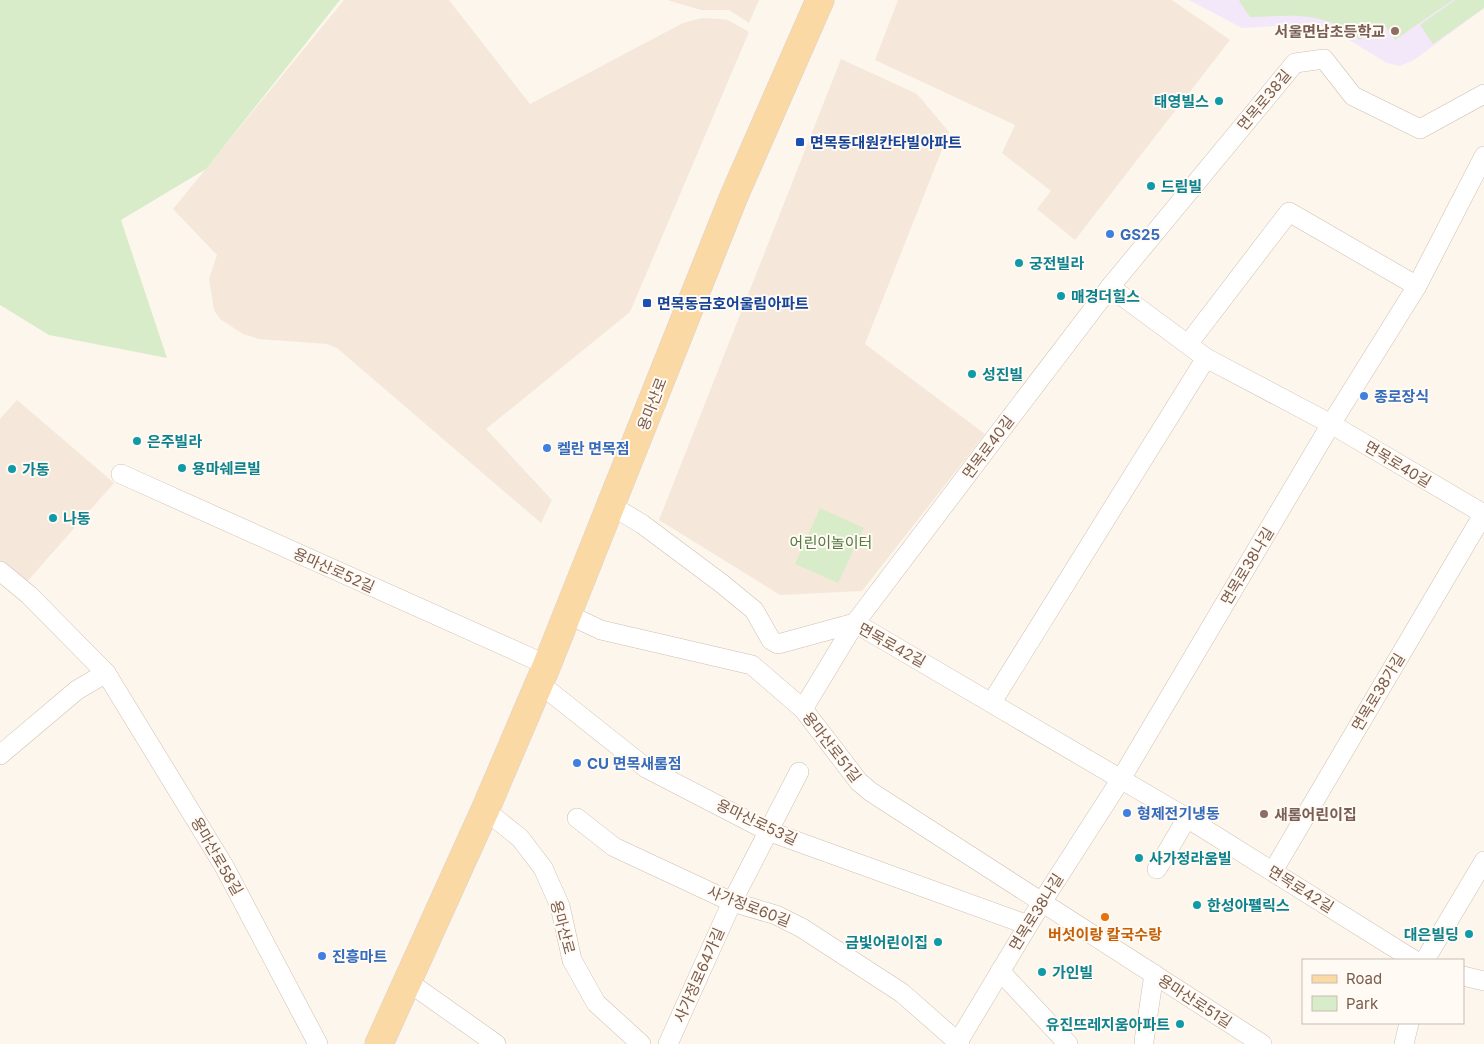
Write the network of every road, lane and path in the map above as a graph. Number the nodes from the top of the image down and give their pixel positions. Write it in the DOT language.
graph roads {
  1 [pos="820,0"];
  2 [pos="1484,94"];
  3 [pos="1484,156"];
  4 [pos="1417,286"];
  5 [pos="1110,287"];
  6 [pos="1188,344"];
  7 [pos="1206,358"];
  8 [pos="1331,424"];
  9 [pos="121,474"];
  10 [pos="612,506"];
  11 [pos="1484,514"];
  12 [pos="0,571"];
  13 [pos="569,615"];
  14 [pos="855,623"];
  15 [pos="106,673"];
  16 [pos="543,674"];
  17 [pos="992,702"];
  18 [pos="802,709"];
  19 [pos="0,755"];
  20 [pos="799,772"];
  21 [pos="1121,779"];
  22 [pos="485,810"];
  23 [pos="577,818"];
  24 [pos="1187,818"];
  25 [pos="768,831"];
  26 [pos="1484,862"];
  27 [pos="1157,869"];
  28 [pos="1273,871"];
  29 [pos="732,902"];
  30 [pos="1042,902"];
  31 [pos="1028,925"];
  32 [pos="1412,959"];
  33 [pos="1426,959"];
  34 [pos="1000,971"];
  35 [pos="1154,974"];
  36 [pos="1464,976"];
  37 [pos="407,981"];
  38 [pos="1484,981"];
  39 [pos="1409,1024"];
  40 [pos="1144,1041"];
  41 [pos="959,1043"];
  42 [pos="318,1044"];
  43 [pos="379,1044"];
  44 [pos="496,1044"];
  45 [pos="641,1044"];
  46 [pos="668,1044"];
  47 [pos="1068,1044"];
  48 [pos="1262,1044"];
  49 [pos="1404,1044"];
  1 -- 10 [label="main road, 용마산로"];
  2 -- 5 [label="street, 면목로38길"];
  3 -- 4 [label="street, 면목로38나길"];
  4 -- 6 [label="street"];
  4 -- 8 [label="street, 면목로38나길"];
  5 -- 6 [label="street, 면목로40길"];
  5 -- 14 [label="street, 면목로40길"];
  6 -- 7 [label="street, 면목로40길"];
  7 -- 8 [label="street, 면목로40길"];
  7 -- 17 [label="street"];
  8 -- 11 [label="street, 면목로40길"];
  8 -- 21 [label="street, 면목로38나길"];
  9 -- 16 [label="street, 용마산로52길"];
  10 -- 13 [label="main road, 용마산로"];
  10 -- 14 [label="street, 면목로42길"];
  11 -- 28 [label="street, 면목로38가길"];
  12 -- 15 [label="street, 용마산로58길"];
  13 -- 16 [label="main road, 용마산로"];
  13 -- 18 [label="street, 용마산로51길"];
  14 -- 17 [label="street, 면목로42길"];
  14 -- 18 [label="street, 면목로40길"];
  15 -- 19 [label="street"];
  15 -- 42 [label="street, 용마산로58길"];
  16 -- 22 [label="main road, 용마산로"];
  16 -- 25 [label="street, 용마산로53길"];
  17 -- 21 [label="street, 면목로42길"];
  18 -- 30 [label="street, 용마산로51길"];
  20 -- 25 [label="street, 사가정로64가길"];
  21 -- 24 [label="street, 면목로42길"];
  21 -- 30 [label="street, 면목로38나길"];
  22 -- 37 [label="main road, 용마산로"];
  22 -- 45 [label="street, 용마산로"];
  23 -- 29 [label="street, 사가정로60길"];
  24 -- 27 [label="street"];
  24 -- 28 [label="street, 면목로42길"];
  25 -- 29 [label="street, 사가정로64가길"];
  25 -- 31 [label="street, 용마산로53길"];
  26 -- 33 [label="street"];
  28 -- 32 [label="street, 면목로42길"];
  29 -- 41 [label="street, 사가정로60길"];
  29 -- 46 [label="street, 사가정로64가길"];
  30 -- 31 [label="street, 면목로38나길"];
  30 -- 35 [label="street, 용마산로51길"];
  31 -- 34 [label="street, 면목로38나길"];
  34 -- 41 [label="street, 면목로38나길"];
  34 -- 47 [label="street"];
  35 -- 40 [label="street, 용마산로51길"];
  35 -- 48 [label="street, 용마산로51길"];
  36 -- 38 [label="street"];
  37 -- 43 [label="main road, 용마산로"];
  37 -- 44 [label="street"];
  39 -- 49 [label="street"];
}
